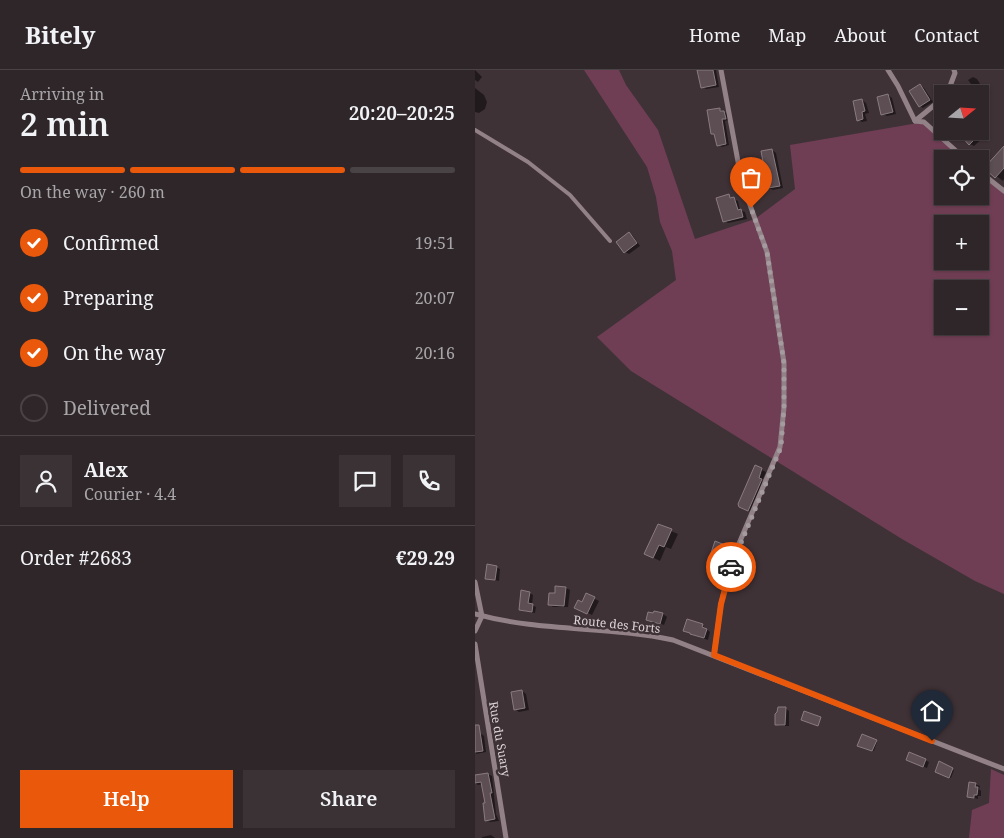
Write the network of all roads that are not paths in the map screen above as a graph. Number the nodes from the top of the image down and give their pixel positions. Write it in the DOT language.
graph roads {
  1 [pos="721,70"];
  2 [pos="888,70"];
  3 [pos="954,70"];
  4 [pos="950,85"];
  5 [pos="934,105"];
  6 [pos="915,121"];
  7 [pos="475,130"];
  8 [pos="955,150"];
  9 [pos="989,180"];
  10 [pos="1004,192"];
  11 [pos="610,241"];
  12 [pos="475,582"];
  13 [pos="475,614"];
  14 [pos="482,616"];
  15 [pos="475,631"];
  16 [pos="475,644"];
  17 [pos="714,655"];
  18 [pos="1004,769"];
  19 [pos="506,838"];
  1 -- 17 [label="street"];
  2 -- 6 [label="street"];
  3 -- 4 [label="street"];
  5 -- 6 [label="street"];
  6 -- 8 [label="street"];
  7 -- 11 [label="lane"];
  9 -- 10 [label="street"];
  12 -- 14 [label="street"];
  13 -- 14 [label="street, Route des Forts"];
  14 -- 15 [label="street"];
  14 -- 17 [label="street, Route des Forts"];
  16 -- 19 [label="street, Rue du Suary"];
  17 -- 18 [label="street, Route des Forts"];
}
